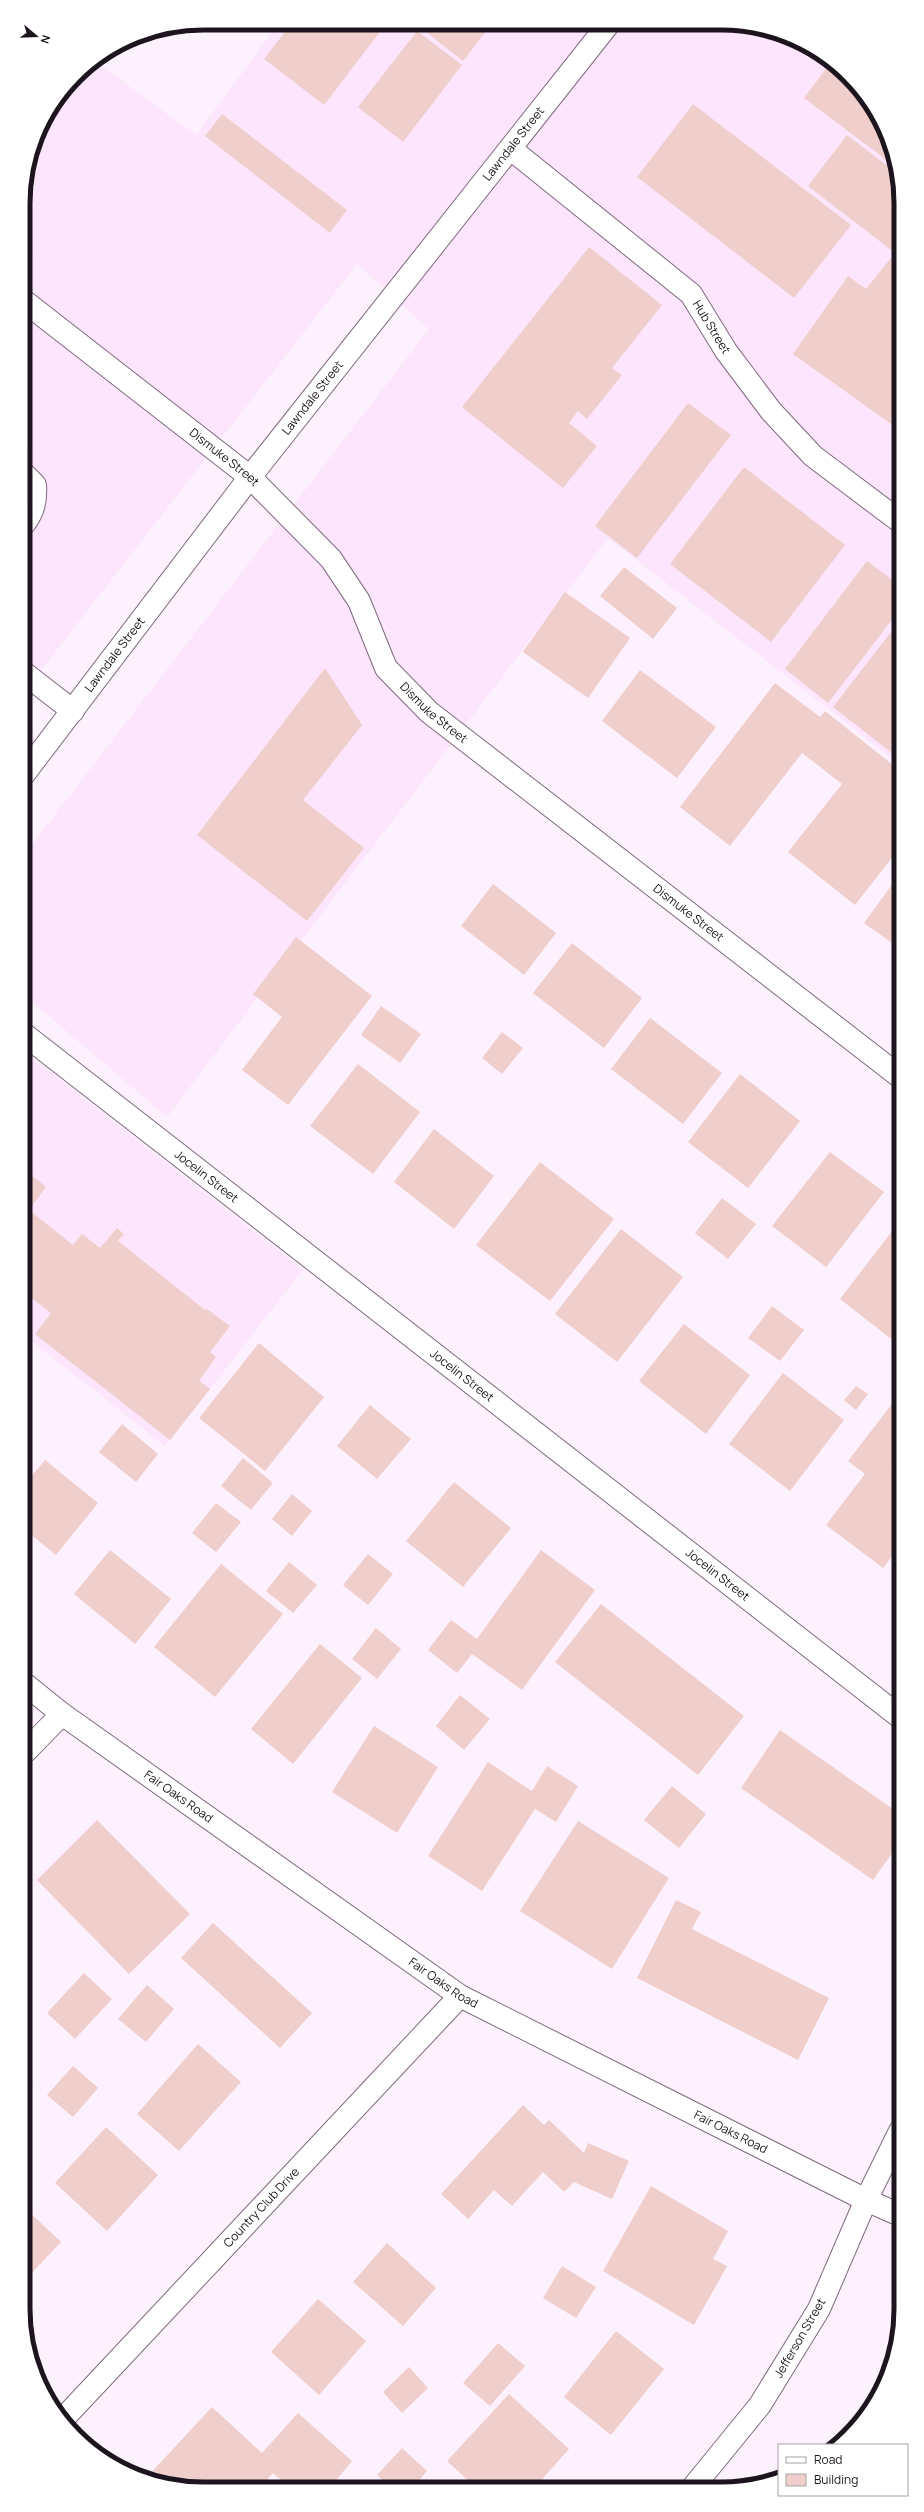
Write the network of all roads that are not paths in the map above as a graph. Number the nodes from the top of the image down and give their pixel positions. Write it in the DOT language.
graph roads {
  1 [pos="604,30"];
  2 [pos="511,149"];
  3 [pos="30,306"];
  4 [pos="250,478"];
  5 [pos="30,480"];
  6 [pos="30,516"];
  7 [pos="894,517"];
  8 [pos="30,678"];
  9 [pos="73,711"];
  10 [pos="30,766"];
  11 [pos="30,1039"];
  12 [pos="894,1072"];
  13 [pos="30,1688"];
  14 [pos="894,1712"];
  15 [pos="62,1714"];
  16 [pos="30,1747"];
  17 [pos="460,1996"];
  18 [pos="894,2143"];
  19 [pos="866,2200"];
  20 [pos="894,2212"];
  21 [pos="67,2415"];
  22 [pos="697,2482"];
  1 -- 2 [label="street, Lawndale Street"];
  2 -- 4 [label="street, Lawndale Street"];
  2 -- 7 [label="street, Hub Street"];
  3 -- 4 [label="street, Dismuke Street"];
  4 -- 9 [label="street, Lawndale Street"];
  4 -- 12 [label="street, Dismuke Street"];
  5 -- 6 [label="street"];
  8 -- 9 [label="street"];
  9 -- 10 [label="street, Lawndale Street"];
  11 -- 14 [label="street, Jocelin Street"];
  13 -- 15 [label="street, Fair Oaks Road"];
  15 -- 16 [label="street"];
  15 -- 17 [label="street, Fair Oaks Road"];
  17 -- 19 [label="street, Fair Oaks Road"];
  17 -- 21 [label="street, Country Club Drive"];
  18 -- 19 [label="street, Jefferson Street"];
  19 -- 20 [label="street, Fair Oaks Road"];
  19 -- 22 [label="street, Jefferson Street"];
}
